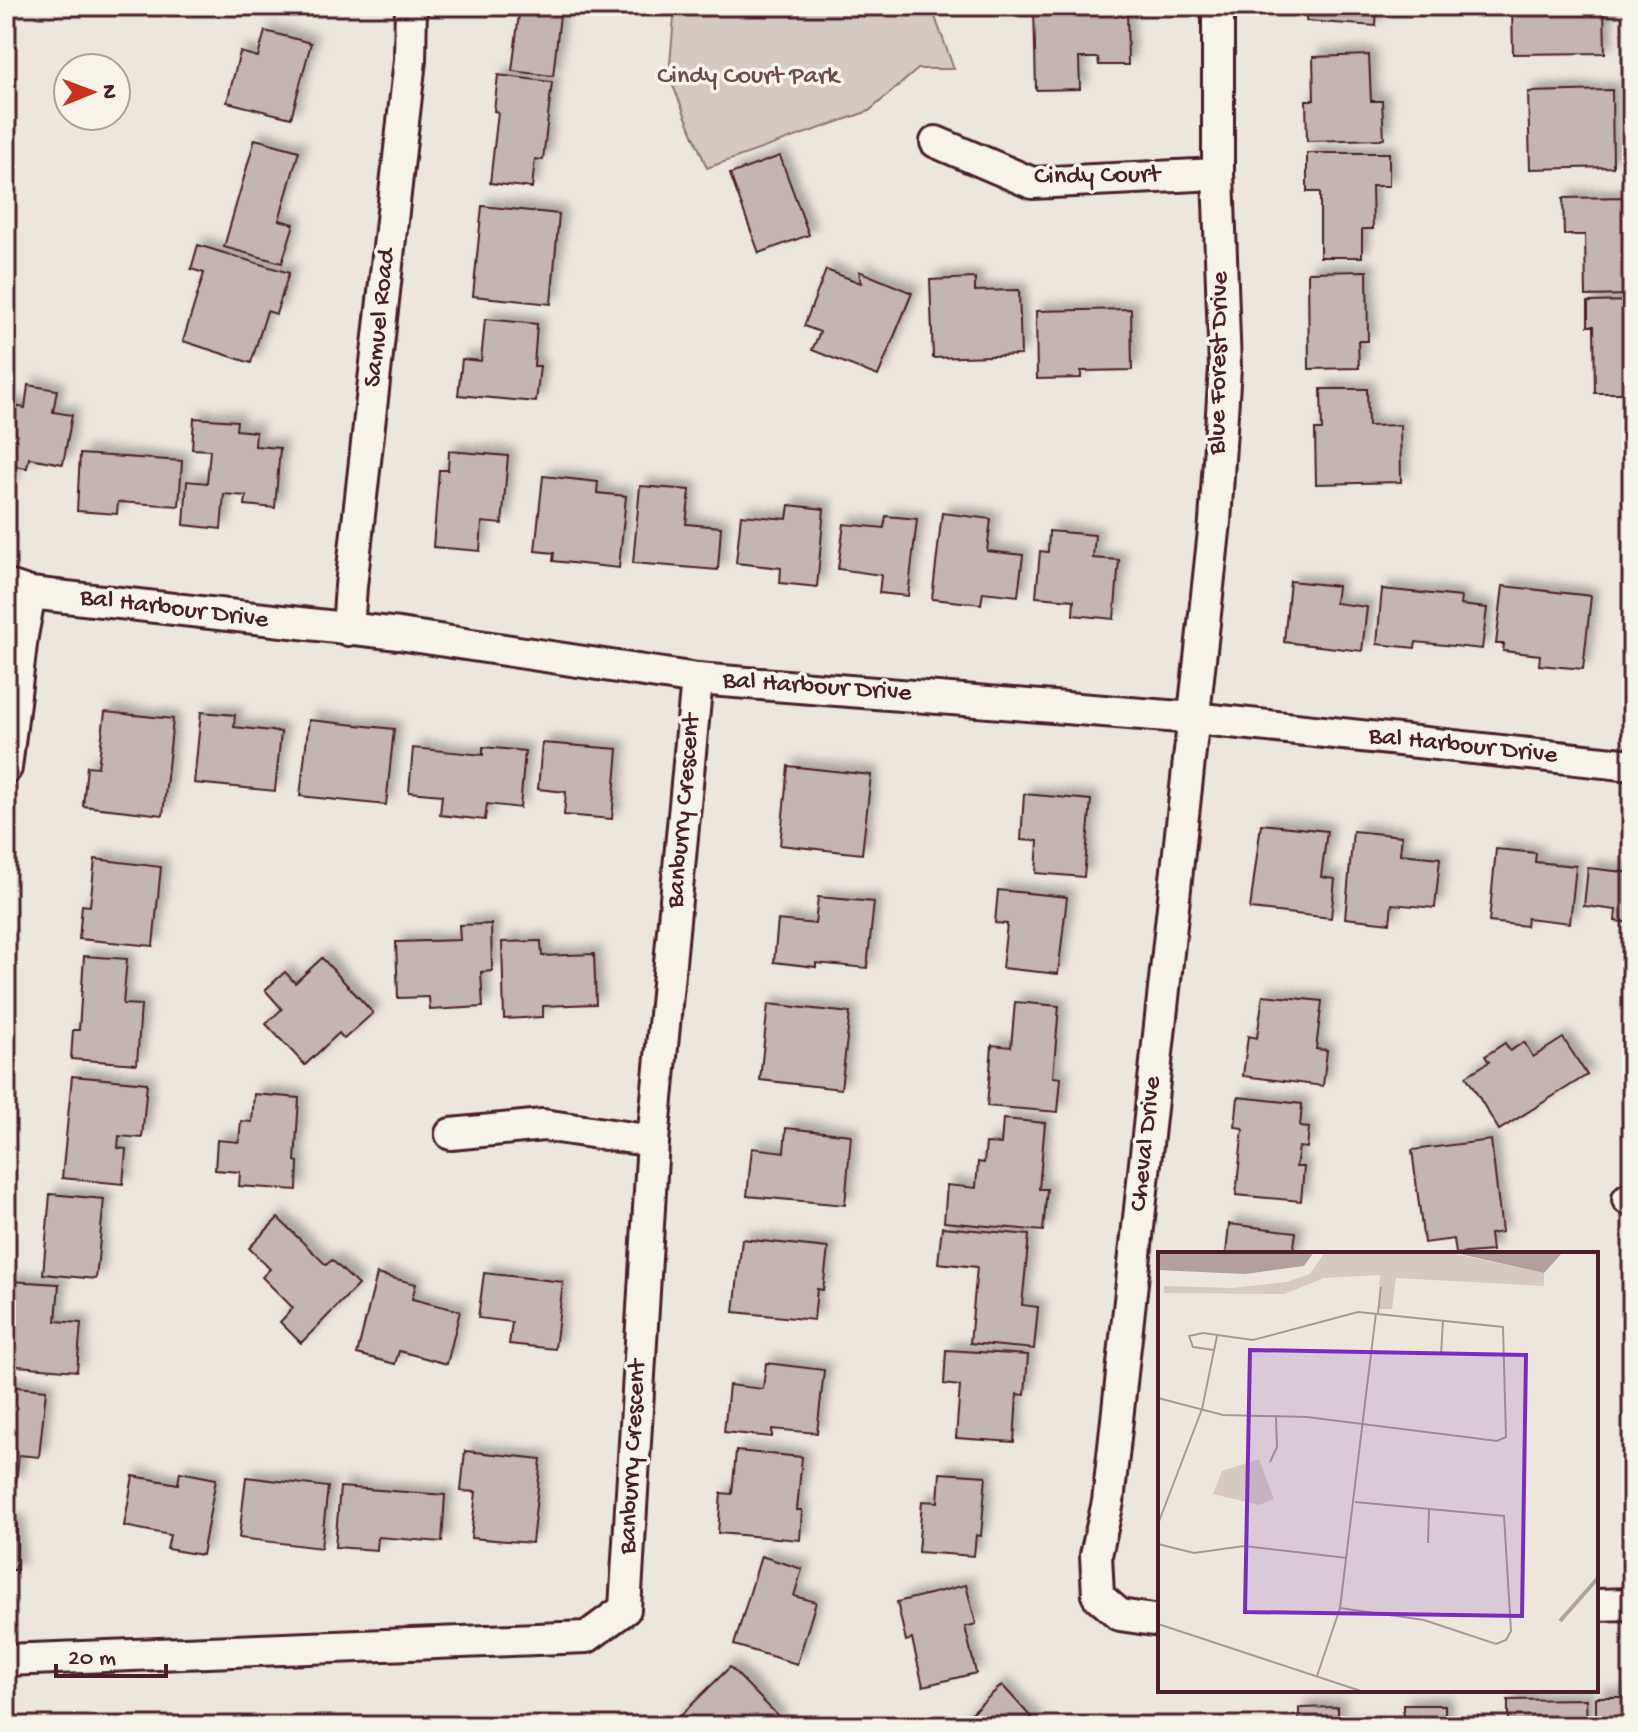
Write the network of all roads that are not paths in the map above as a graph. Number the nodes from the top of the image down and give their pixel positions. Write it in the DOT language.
graph roads {
  1 [pos="411,6"];
  2 [pos="1218,6"];
  3 [pos="936,142"];
  4 [pos="1218,174"];
  5 [pos="18,589"];
  6 [pos="348,630"];
  7 [pos="697,679"];
  8 [pos="1193,718"];
  9 [pos="1632,765"];
  10 [pos="6,768"];
  11 [pos="451,1134"];
  12 [pos="653,1141"];
  13 [pos="1632,1604"];
  14 [pos="1598,1605"];
  15 [pos="1158,1621"];
  16 [pos="6,1660"];
  1 -- 6 [label="street, Samuel Road"];
  2 -- 4 [label="street, Blue Forest Drive"];
  3 -- 4 [label="street, Cindy Court"];
  4 -- 8 [label="street, Blue Forest Drive"];
  5 -- 6 [label="street, Bal Harbour Drive"];
  5 -- 10 [label="street"];
  6 -- 7 [label="street, Bal Harbour Drive"];
  7 -- 8 [label="street, Bal Harbour Drive"];
  7 -- 12 [label="street, Banburry Crescent"];
  8 -- 9 [label="street, Bal Harbour Drive"];
  8 -- 15 [label="street, Cheval Drive"];
  11 -- 12 [label="street"];
  12 -- 16 [label="street, Banburry Crescent"];
  13 -- 14 [label="street"];
}
